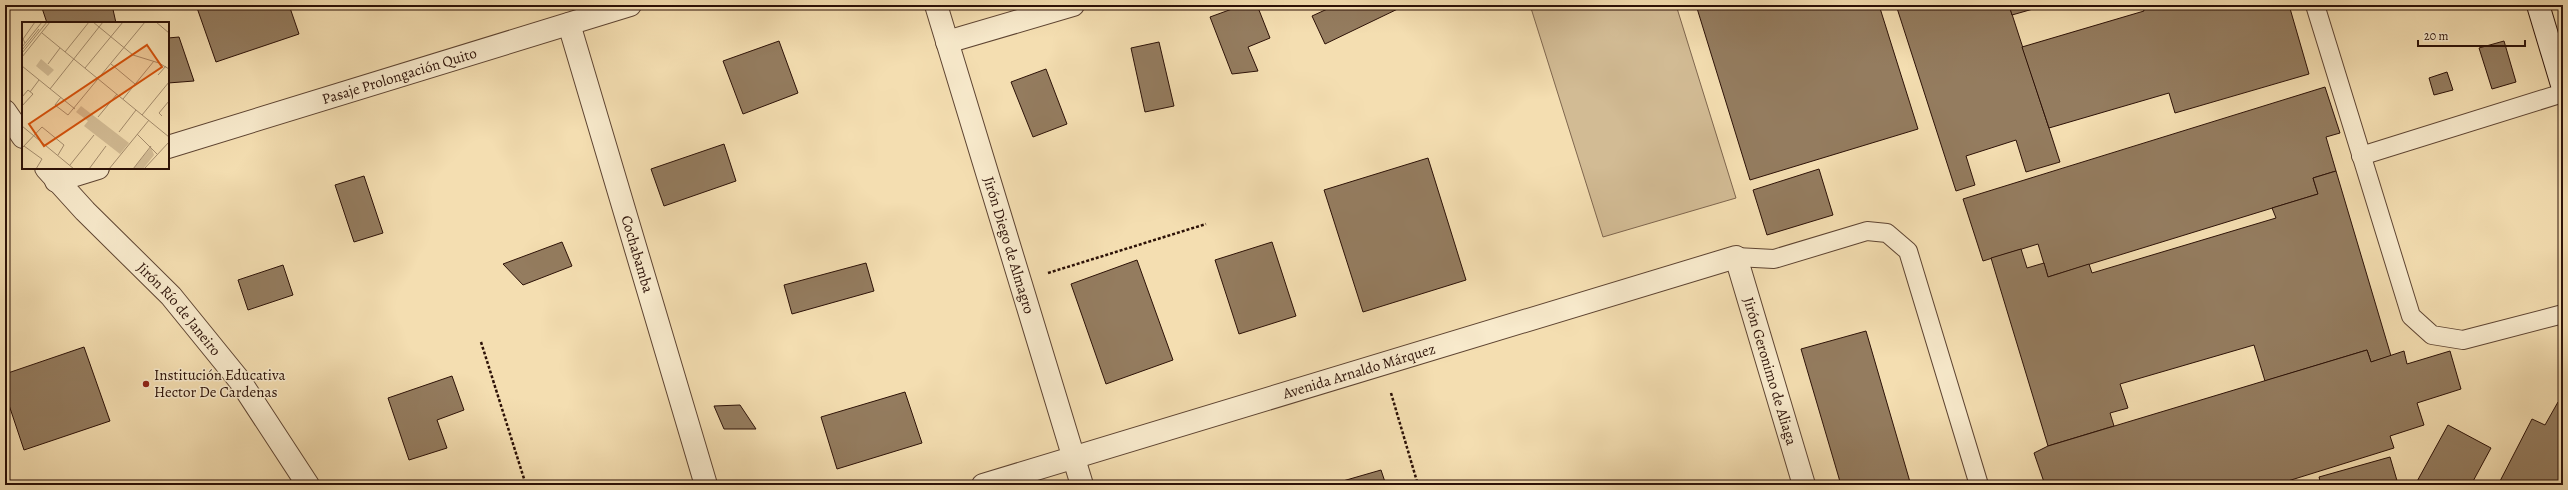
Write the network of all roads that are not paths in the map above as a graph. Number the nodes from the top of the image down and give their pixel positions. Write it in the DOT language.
graph roads {
  1 [pos="630,5"];
  2 [pos="936,5"];
  3 [pos="1073,5"];
  4 [pos="2316,5"];
  5 [pos="2538,5"];
  6 [pos="569,24"];
  7 [pos="947,42"];
  8 [pos="2563,88"];
  9 [pos="2563,93"];
  10 [pos="5,111"];
  11 [pos="22,136"];
  12 [pos="169,147"];
  13 [pos="2361,156"];
  14 [pos="90,169"];
  15 [pos="51,174"];
  16 [pos="1736,256"];
  17 [pos="2563,314"];
  18 [pos="1073,458"];
  19 [pos="308,485"];
  20 [pos="706,485"];
  21 [pos="983,485"];
  22 [pos="1082,485"];
  23 [pos="1804,485"];
  24 [pos="1979,485"];
  1 -- 6 [label="street, Pasaje Prolongación Quito"];
  2 -- 7 [label="street, Jirón Diego de Almagro"];
  3 -- 7 [label="street"];
  4 -- 13 [label="lane"];
  5 -- 8 [label="street"];
  6 -- 12 [label="street, Pasaje Prolongación Quito"];
  6 -- 20 [label="street, Cochabamba"];
  7 -- 18 [label="street, Jirón Diego de Almagro"];
  9 -- 13 [label="lane"];
  10 -- 11 [label="street"];
  13 -- 17 [label="lane"];
  14 -- 15 [label="street"];
  15 -- 19 [label="street, Jirón Río de Janeiro"];
  16 -- 18 [label="street, Avenida Arnaldo Márquez"];
  16 -- 23 [label="street, Jirón Geronimo de Aliaga"];
  16 -- 24 [label="lane"];
  18 -- 21 [label="street, Avenida Arnaldo Márquez"];
  18 -- 22 [label="street, Jirón Diego de Almagro"];
}
